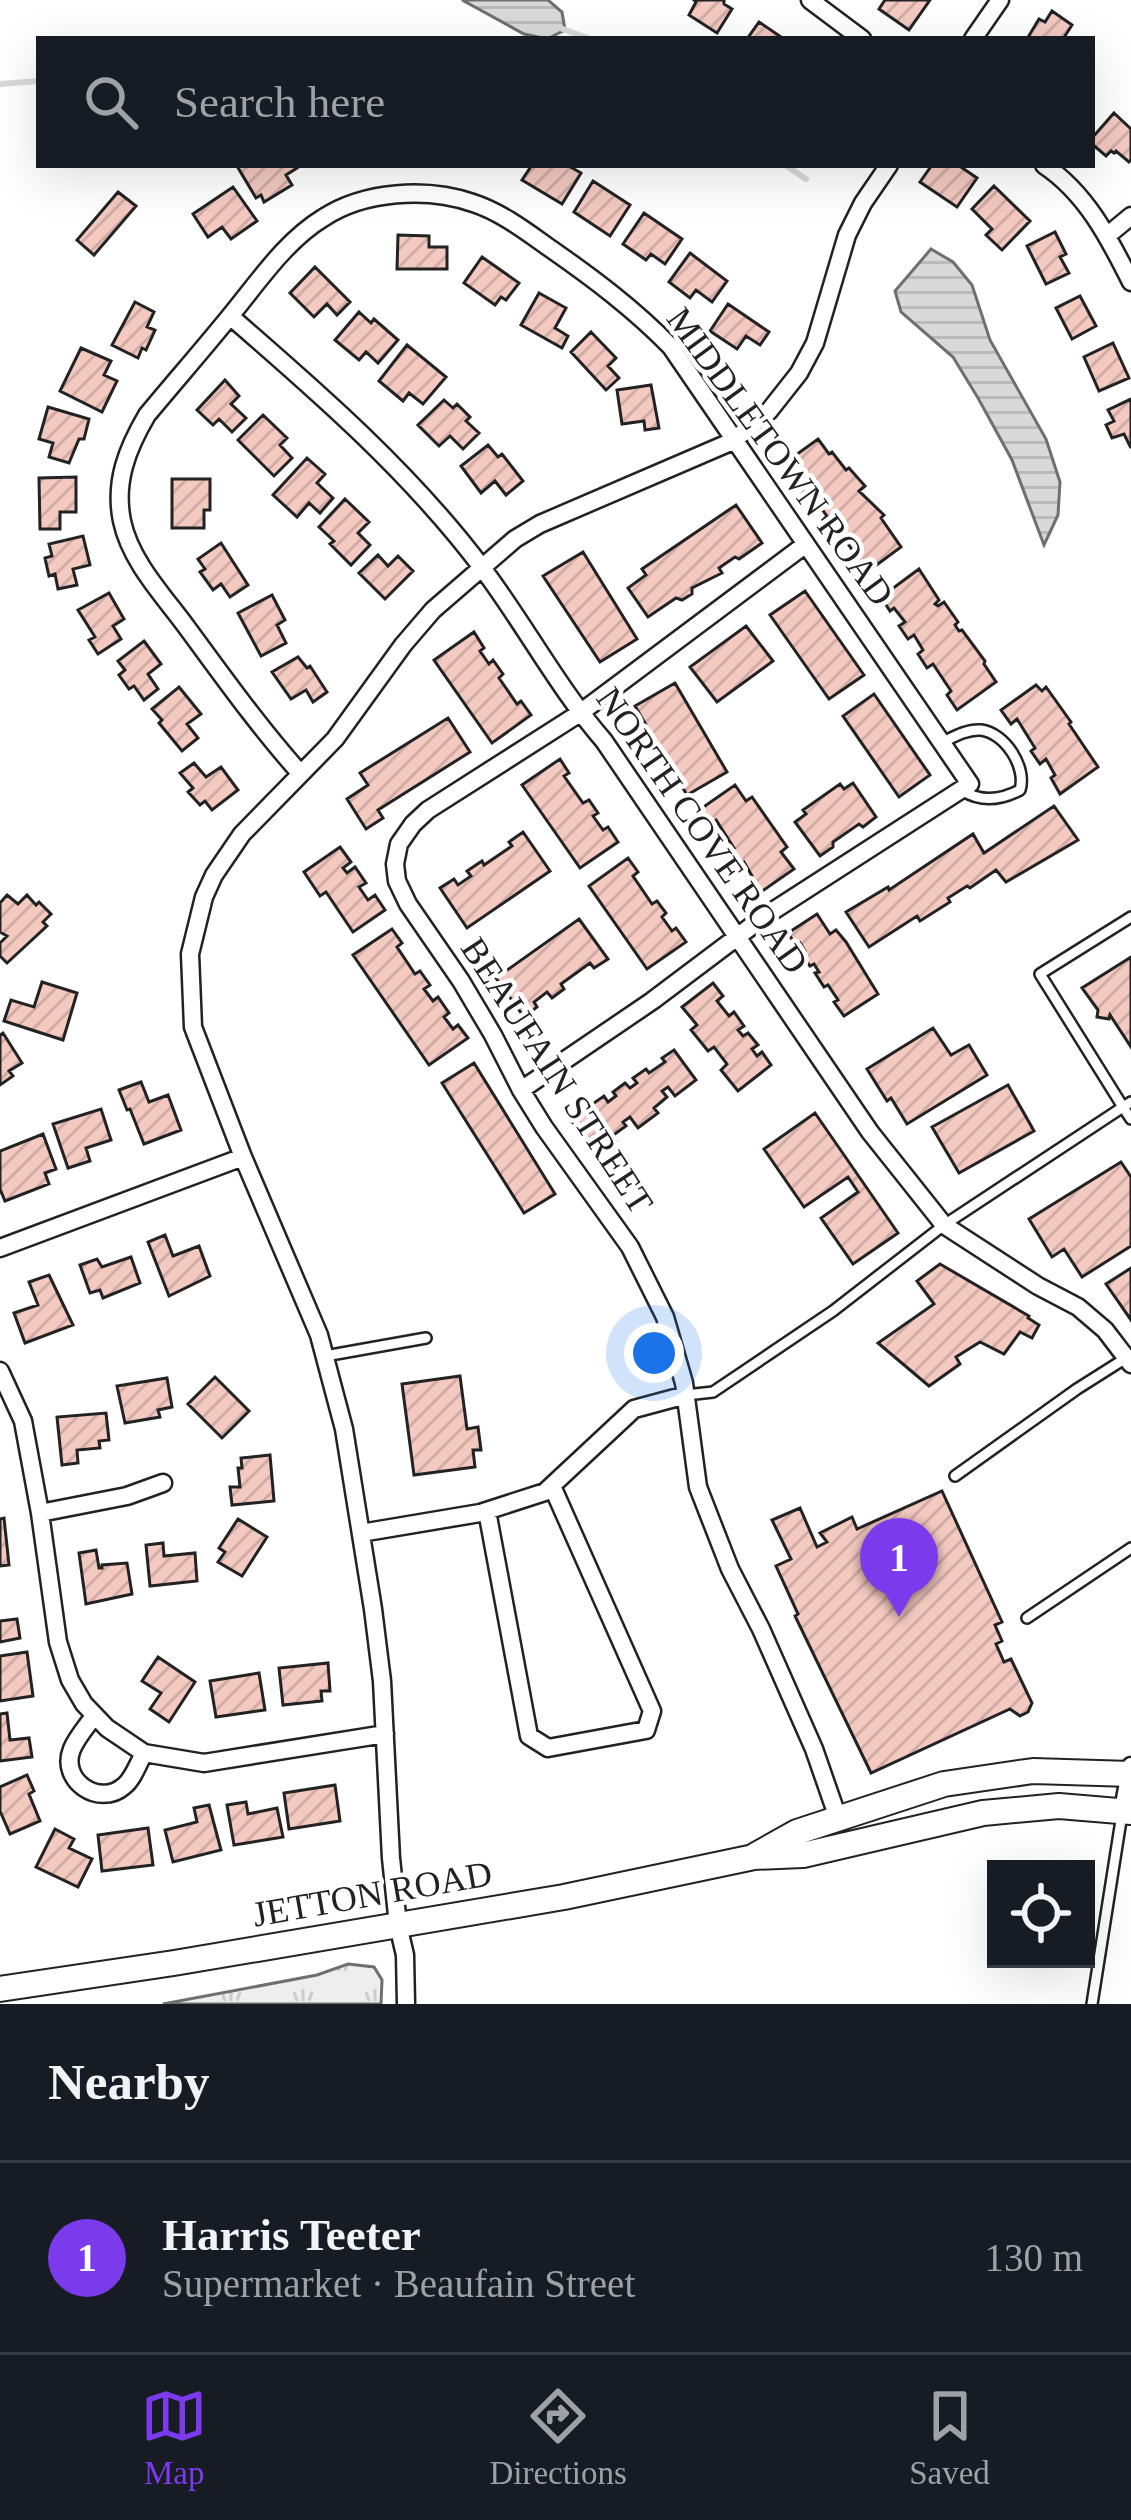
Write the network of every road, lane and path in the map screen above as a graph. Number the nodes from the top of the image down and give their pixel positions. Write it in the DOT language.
graph roads {
  1 [pos="810,0"];
  2 [pos="1000,0"];
  3 [pos="858,36"];
  4 [pos="976,36"];
  5 [pos="887,168"];
  6 [pos="1048,168"];
  7 [pos="1131,216"];
  8 [pos="1108,235"];
  9 [pos="1131,282"];
  10 [pos="230,316"];
  11 [pos="733,441"];
  12 [pos="806,544"];
  13 [pos="481,566"];
  14 [pos="580,712"];
  15 [pos="943,742"];
  16 [pos="300,773"];
  17 [pos="966,787"];
  18 [pos="1131,917"];
  19 [pos="736,936"];
  20 [pos="521,1090"];
  21 [pos="1127,1104"];
  22 [pos="1131,1119"];
  23 [pos="243,1157"];
  24 [pos="944,1226"];
  25 [pos="0,1248"];
  26 [pos="426,1338"];
  27 [pos="325,1356"];
  28 [pos="1129,1359"];
  29 [pos="0,1371"];
  30 [pos="686,1395"];
  31 [pos="956,1476"];
  32 [pos="163,1484"];
  33 [pos="552,1486"];
  34 [pos="487,1511"];
  35 [pos="40,1513"];
  36 [pos="361,1533"];
  37 [pos="1131,1548"];
  38 [pos="1027,1618"];
  39 [pos="94,1716"];
  40 [pos="385,1734"];
  41 [pos="144,1753"];
  42 [pos="1130,1771"];
  43 [pos="1127,1811"];
  44 [pos="838,1818"];
  45 [pos="754,1857"];
  46 [pos="398,1925"];
  47 [pos="0,1989"];
  48 [pos="406,2004"];
  49 [pos="1092,2004"];
  1 -- 3 [label="street"];
  2 -- 4 [label="street"];
  5 -- 11 [label="street"];
  6 -- 8 [label="street"];
  7 -- 8 [label="street"];
  8 -- 9 [label="street"];
  10 -- 11 [label="street, MIDDLETOWN ROAD"];
  10 -- 13 [label="street, NORTH COVE ROAD"];
  10 -- 16 [label="street, MIDDLETOWN ROAD"];
  11 -- 12 [label="street, MIDDLETOWN ROAD"];
  11 -- 13 [label="street"];
  12 -- 14 [label="street, BEAUFAIN STREET"];
  12 -- 15 [label="street, MIDDLETOWN ROAD"];
  13 -- 14 [label="street, NORTH COVE ROAD"];
  13 -- 16 [label="street"];
  14 -- 19 [label="street, NORTH COVE ROAD"];
  14 -- 20 [label="street, BEAUFAIN STREET"];
  15 -- 17 [label="street, MIDDLETOWN ROAD"];
  15 -- 17 [label="lane"];
  16 -- 23 [label="street"];
  17 -- 19 [label="street"];
  18 -- 21 [label="lane"];
  19 -- 20 [label="street"];
  19 -- 24 [label="street, NORTH COVE ROAD"];
  20 -- 30 [label="street, BEAUFAIN STREET"];
  21 -- 22 [label="lane"];
  21 -- 24 [label="lane"];
  23 -- 25 [label="street"];
  23 -- 27 [label="street"];
  24 -- 28 [label="street, NORTH COVE ROAD"];
  24 -- 30 [label="lane"];
  26 -- 27 [label="lane"];
  27 -- 36 [label="street"];
  28 -- 31 [label="lane"];
  29 -- 35 [label="street"];
  30 -- 33 [label="street"];
  30 -- 44 [label="street, BEAUFAIN STREET"];
  32 -- 35 [label="street"];
  33 -- 34 [label="street"];
  33 -- 34 [label="street"];
  34 -- 36 [label="street"];
  35 -- 39 [label="street"];
  36 -- 40 [label="street"];
  37 -- 38 [label="lane"];
  39 -- 41 [label="street"];
  39 -- 41 [label="street"];
  40 -- 41 [label="street"];
  40 -- 46 [label="street"];
  42 -- 43 [label="street"];
  42 -- 44 [label="street, JETTON ROAD"];
  43 -- 45 [label="street, JETTON ROAD"];
  43 -- 49 [label="lane"];
  44 -- 45 [label="street, JETTON ROAD"];
  45 -- 46 [label="street, JETTON ROAD"];
  46 -- 47 [label="street, JETTON ROAD"];
  46 -- 48 [label="street"];
}
